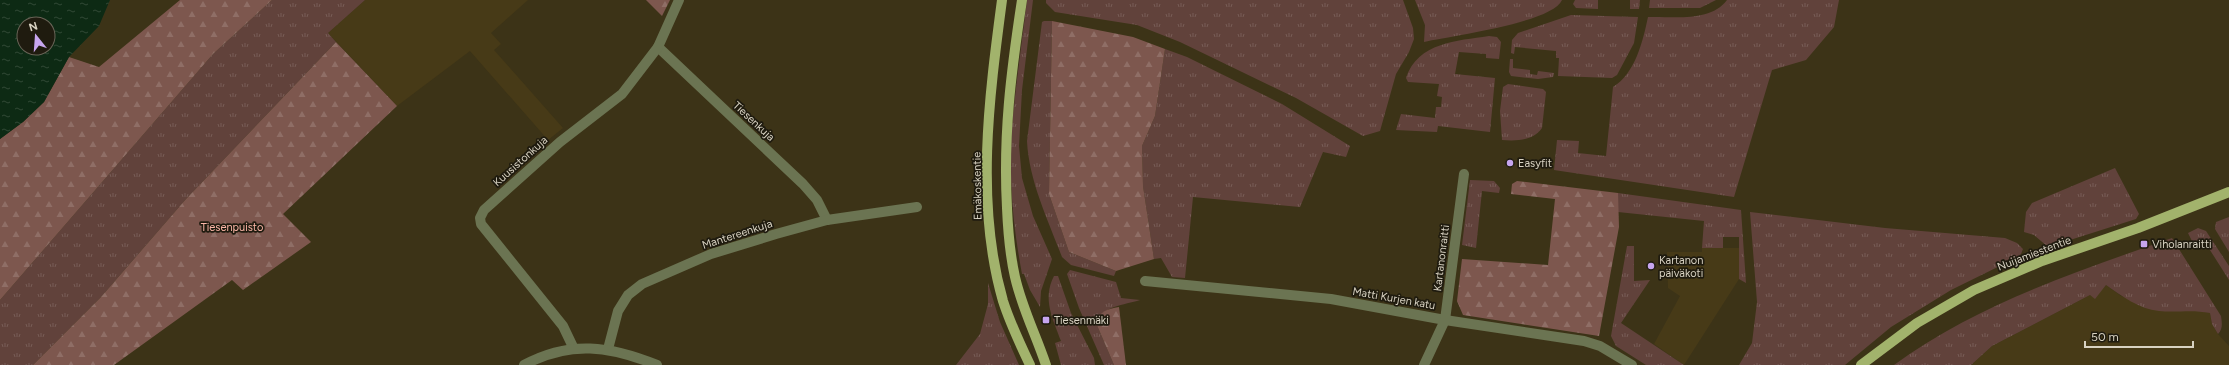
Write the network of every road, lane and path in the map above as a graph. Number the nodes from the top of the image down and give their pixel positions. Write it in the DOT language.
graph roads {
  1 [pos="679,0"];
  2 [pos="1002,0"];
  3 [pos="1022,0"];
  4 [pos="658,47"];
  5 [pos="1464,174"];
  6 [pos="2229,192"];
  7 [pos="917,207"];
  8 [pos="827,220"];
  9 [pos="1145,281"];
  10 [pos="1446,320"];
  11 [pos="574,349"];
  12 [pos="608,349"];
  13 [pos="524,365"];
  14 [pos="657,365"];
  15 [pos="1030,365"];
  16 [pos="1046,365"];
  17 [pos="1424,365"];
  18 [pos="1632,365"];
  19 [pos="1862,365"];
  1 -- 4 [label="street, Kuusistonkuja"];
  2 -- 15 [label="main road, Emäkoskentie"];
  3 -- 16 [label="main road"];
  4 -- 8 [label="street, Tiesenkuja"];
  4 -- 11 [label="street, Kuusistonkuja"];
  5 -- 10 [label="street, Kartanonraitti"];
  6 -- 19 [label="main road, Nuijamiestentie"];
  7 -- 8 [label="street, Mantereenkuja"];
  8 -- 12 [label="street, Mantereenkuja"];
  9 -- 10 [label="street, Matti Kurjen katu"];
  10 -- 17 [label="street, Kartanonraitti"];
  10 -- 18 [label="street, Matti Kurjen katu"];
  11 -- 12 [label="street"];
  11 -- 13 [label="street"];
  12 -- 14 [label="street"];
}
